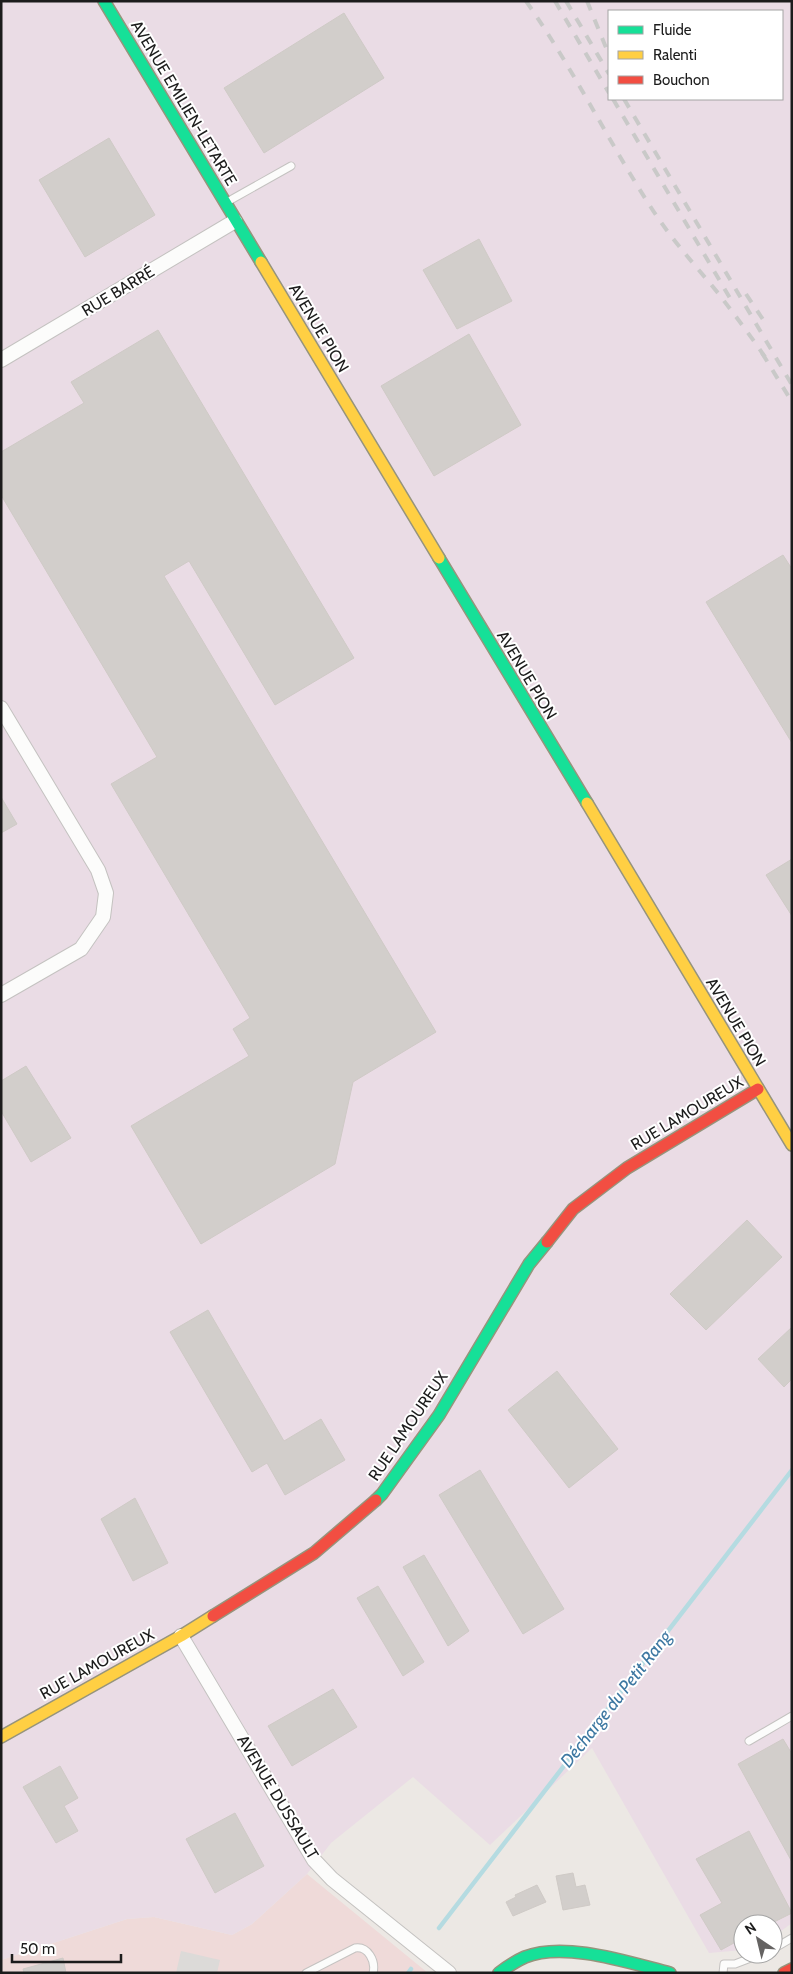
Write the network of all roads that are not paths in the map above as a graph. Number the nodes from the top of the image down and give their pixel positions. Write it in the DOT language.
graph roads {
  1 [pos="104,1"];
  2 [pos="291,166"];
  3 [pos="224,203"];
  4 [pos="236,221"];
  5 [pos="1,360"];
  6 [pos="1,708"];
  7 [pos="1,994"];
  8 [pos="758,1089"];
  9 [pos="792,1145"];
  10 [pos="181,1636"];
  11 [pos="792,1716"];
  12 [pos="1,1737"];
  13 [pos="749,1741"];
  14 [pos="733,1964"];
  15 [pos="792,1969"];
  16 [pos="306,1973"];
  17 [pos="373,1973"];
  18 [pos="449,1973"];
  19 [pos="500,1973"];
  20 [pos="670,1973"];
  21 [pos="723,1973"];
  22 [pos="784,1973"];
  1 -- 3 [label="street, AVENUE EMILIEN-LETARTE"];
  2 -- 3 [label="lane"];
  3 -- 4 [label="street, AVENUE EMILIEN-LETARTE"];
  4 -- 5 [label="street, RUE BARRÉ"];
  4 -- 8 [label="street, AVENUE PION"];
  6 -- 7 [label="street"];
  8 -- 9 [label="street, AVENUE PION"];
  8 -- 10 [label="street, RUE LAMOUREUX"];
  10 -- 12 [label="street, RUE LAMOUREUX"];
  10 -- 18 [label="street, AVENUE DUSSAULT"];
  11 -- 13 [label="lane"];
  14 -- 21 [label="lane"];
  15 -- 22 [label="street"];
  16 -- 17 [label="lane"];
  19 -- 20 [label="street"];
}
